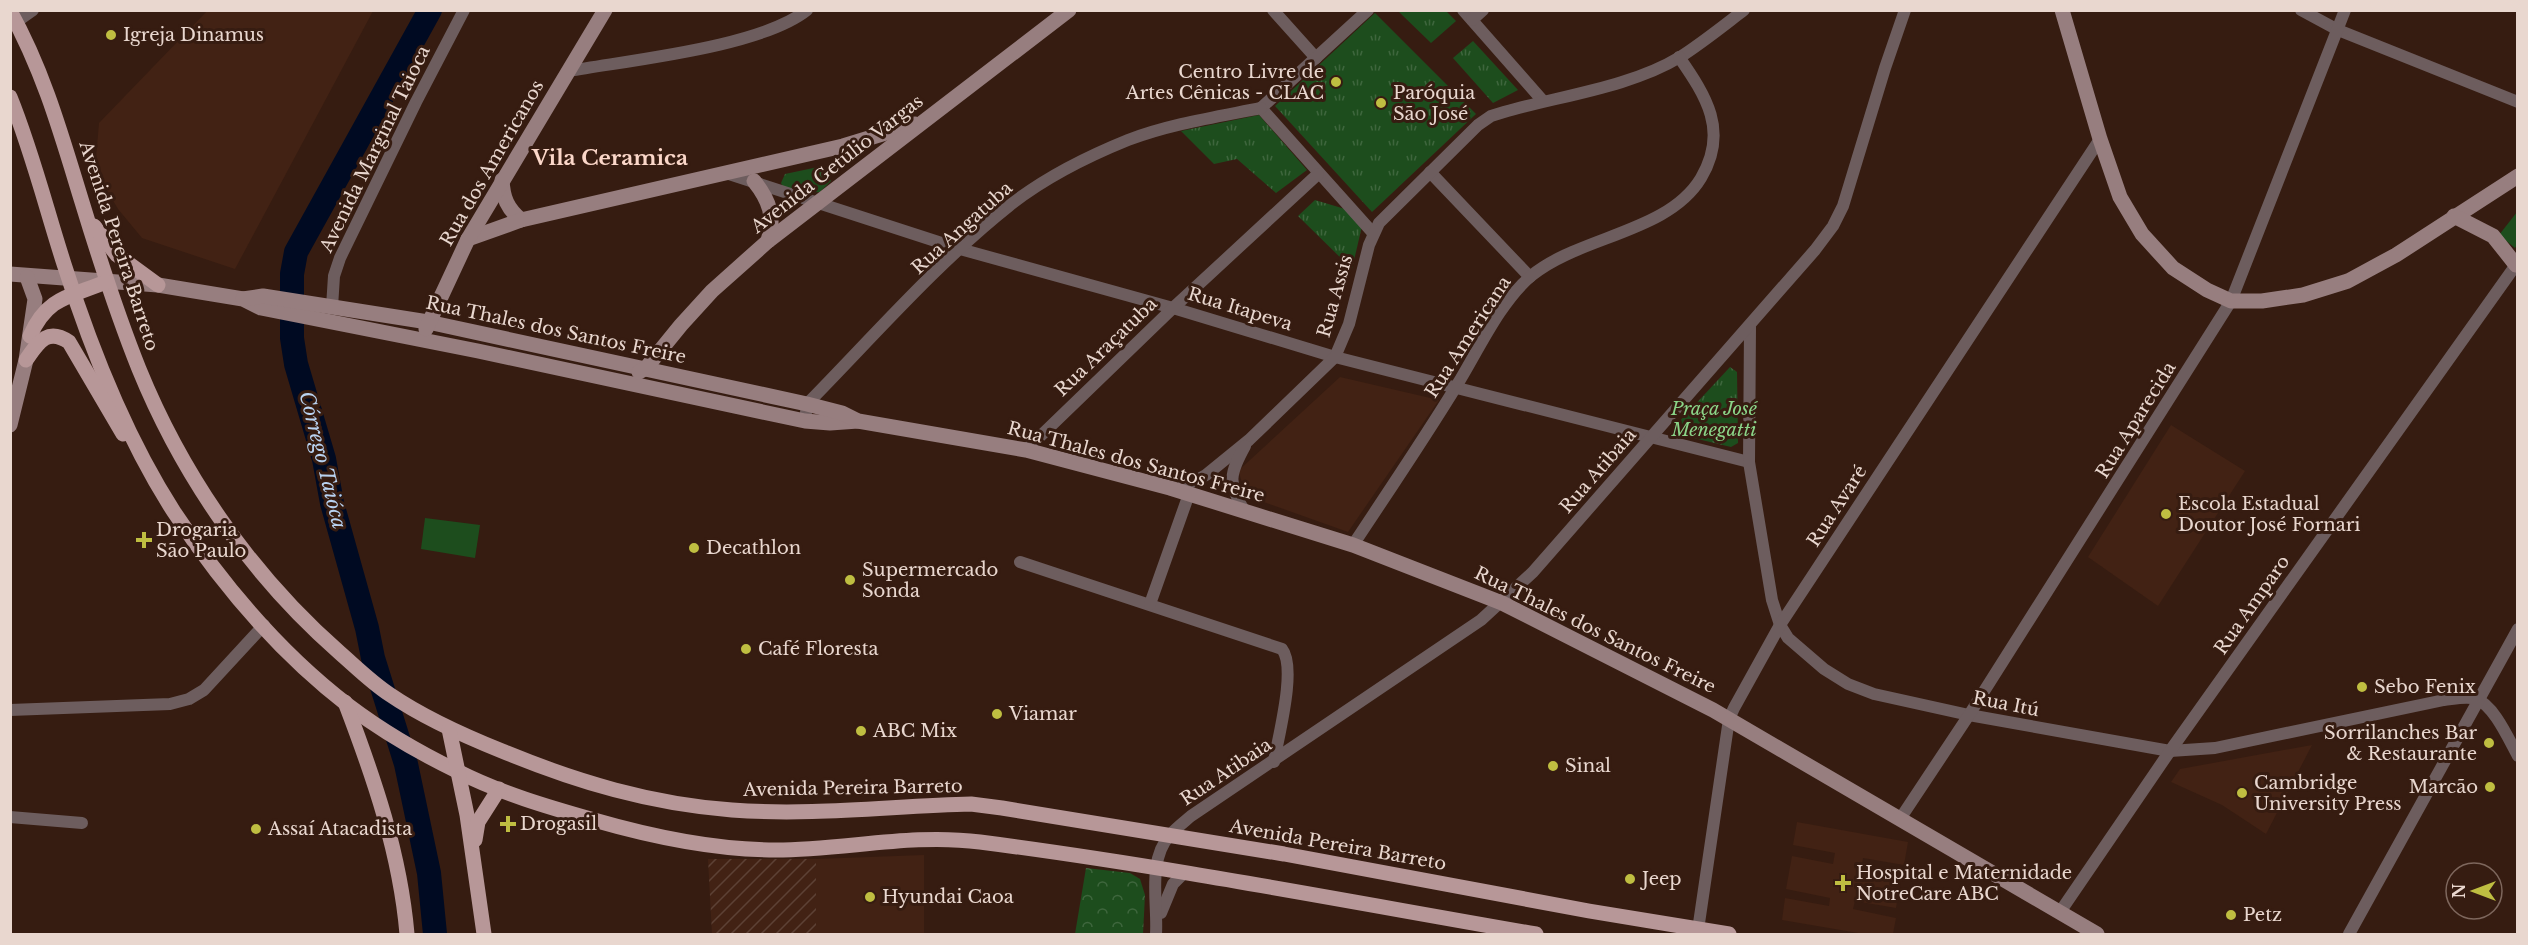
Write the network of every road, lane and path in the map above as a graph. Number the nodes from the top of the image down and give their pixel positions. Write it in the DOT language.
graph roads {
  1 [pos="33,10"];
  2 [pos="464,10"];
  3 [pos="605,10"];
  4 [pos="807,10"];
  5 [pos="1069,10"];
  6 [pos="1273,10"];
  7 [pos="1368,10"];
  8 [pos="1463,10"];
  9 [pos="1483,10"];
  10 [pos="1744,10"];
  11 [pos="1905,10"];
  12 [pos="2062,10"];
  13 [pos="2301,10"];
  14 [pos="2344,10"];
  15 [pos="13,17"];
  16 [pos="1472,20"];
  17 [pos="2338,30"];
  18 [pos="1679,57"];
  19 [pos="1316,58"];
  20 [pos="569,71"];
  21 [pos="10,97"];
  22 [pos="1543,101"];
  23 [pos="2517,102"];
  24 [pos="1261,108"];
  25 [pos="925,120"];
  26 [pos="2100,139"];
  27 [pos="1430,172"];
  28 [pos="726,173"];
  29 [pos="1318,174"];
  30 [pos="2517,176"];
  31 [pos="502,180"];
  32 [pos="754,181"];
  33 [pos="817,204"];
  34 [pos="84,211"];
  35 [pos="2454,216"];
  36 [pos="521,220"];
  37 [pos="1373,233"];
  38 [pos="468,239"];
  39 [pos="768,241"];
  40 [pos="960,249"];
  41 [pos="2517,263"];
  42 [pos="10,274"];
  43 [pos="27,277"];
  44 [pos="1530,277"];
  45 [pos="69,279"];
  46 [pos="106,282"];
  47 [pos="158,285"];
  48 [pos="74,295"];
  49 [pos="2231,301"];
  50 [pos="332,307"];
  51 [pos="299,308"];
  52 [pos="1173,308"];
  53 [pos="428,322"];
  54 [pos="1750,327"];
  55 [pos="30,336"];
  56 [pos="423,341"];
  57 [pos="1335,357"];
  58 [pos="26,360"];
  59 [pos="646,368"];
  60 [pos="611,380"];
  61 [pos="1457,386"];
  62 [pos="807,404"];
  63 [pos="805,421"];
  64 [pos="858,421"];
  65 [pos="11,424"];
  66 [pos="1653,436"];
  67 [pos="1249,440"];
  68 [pos="1026,450"];
  69 [pos="1749,462"];
  70 [pos="146,463"];
  71 [pos="1170,488"];
  72 [pos="1189,494"];
  73 [pos="1244,510"];
  74 [pos="1353,545"];
  75 [pos="1020,562"];
  76 [pos="1502,603"];
  77 [pos="1150,604"];
  78 [pos="264,625"];
  79 [pos="1780,625"];
  80 [pos="2517,629"];
  81 [pos="2478,700"];
  82 [pos="345,702"];
  83 [pos="10,710"];
  84 [pos="1969,715"];
  85 [pos="1729,719"];
  86 [pos="449,729"];
  87 [pos="2170,751"];
  88 [pos="2517,756"];
  89 [pos="1274,762"];
  90 [pos="459,772"];
  91 [pos="499,789"];
  92 [pos="10,817"];
  93 [pos="1900,819"];
  94 [pos="82,823"];
  95 [pos="1170,835"];
  96 [pos="473,849"];
  97 [pos="1157,868"];
  98 [pos="1185,872"];
  99 [pos="2060,912"];
  100 [pos="1157,930"];
  101 [pos="1698,930"];
  102 [pos="407,934"];
  103 [pos="484,934"];
  104 [pos="1536,934"];
  105 [pos="1729,934"];
  106 [pos="2097,934"];
  107 [pos="2349,934"];
  1 -- 15 [label="street"];
  2 -- 50 [label="street, Avenida Marginal Taioca"];
  3 -- 20 [label="street, Rua dos Americanos"];
  4 -- 20 [label="street"];
  5 -- 25 [label="street, Avenida Getúlio Vargas"];
  6 -- 19 [label="street"];
  7 -- 19 [label="street"];
  8 -- 16 [label="street"];
  9 -- 16 [label="street"];
  10 -- 18 [label="street"];
  11 -- 54 [label="street, Rua Atibaia"];
  12 -- 26 [label="street"];
  13 -- 17 [label="street"];
  14 -- 17 [label="street, Rua Aparecida"];
  15 -- 34 [label="main road, Avenida Pereira Barreto"];
  16 -- 22 [label="street"];
  17 -- 23 [label="street"];
  17 -- 49 [label="street, Rua Aparecida"];
  18 -- 22 [label="street"];
  18 -- 44 [label="street, Rua Americana"];
  19 -- 24 [label="street"];
  20 -- 31 [label="street, Rua dos Americanos"];
  21 -- 45 [label="main road"];
  22 -- 27 [label="street"];
  24 -- 29 [label="street"];
  24 -- 40 [label="street, Rua Angatuba"];
  25 -- 28 [label="street"];
  25 -- 33 [label="street, Avenida Getúlio Vargas"];
  26 -- 49 [label="street"];
  26 -- 79 [label="street, Rua Avaré"];
  27 -- 37 [label="street"];
  27 -- 44 [label="street"];
  28 -- 32 [label="street, Rua Itapeva"];
  28 -- 36 [label="street"];
  29 -- 37 [label="street"];
  29 -- 52 [label="street, Rua Araçatuba"];
  30 -- 35 [label="street"];
  31 -- 36 [label="street"];
  31 -- 38 [label="street, Rua dos Americanos"];
  32 -- 33 [label="street, Rua Itapeva"];
  32 -- 39 [label="street"];
  33 -- 39 [label="street, Avenida Getúlio Vargas"];
  33 -- 40 [label="street, Rua Itapeva"];
  34 -- 46 [label="main road, Avenida Pereira Barreto"];
  34 -- 47 [label="main road"];
  35 -- 41 [label="street"];
  35 -- 49 [label="street"];
  36 -- 38 [label="street"];
  37 -- 57 [label="street, Rua Assis"];
  38 -- 53 [label="street, Rua dos Americanos"];
  39 -- 59 [label="street, Avenida Getúlio Vargas"];
  40 -- 52 [label="street, Rua Itapeva"];
  40 -- 62 [label="street, Rua Angatuba"];
  41 -- 87 [label="street, Rua Amparo"];
  42 -- 43 [label="street, Rua Thales dos Santos Freire"];
  43 -- 45 [label="street, Rua Thales dos Santos Freire"];
  43 -- 55 [label="street"];
  44 -- 61 [label="street, Rua Americana"];
  45 -- 46 [label="street, Rua Thales dos Santos Freire"];
  45 -- 48 [label="main road"];
  46 -- 47 [label="street, Rua Thales dos Santos Freire"];
  46 -- 48 [label="main road"];
  46 -- 86 [label="main road, Avenida Pereira Barreto"];
  47 -- 51 [label="street, Rua Thales dos Santos Freire"];
  48 -- 55 [label="main road"];
  48 -- 70 [label="main road"];
  49 -- 84 [label="street, Rua Aparecida"];
  50 -- 51 [label="street, Rua Thales dos Santos Freire"];
  50 -- 53 [label="street, Rua Thales dos Santos Freire"];
  51 -- 56 [label="street, Rua Thales dos Santos Freire"];
  52 -- 57 [label="street, Rua Itapeva"];
  52 -- 68 [label="street, Rua Araçatuba"];
  53 -- 56 [label="street, Rua dos Americanos"];
  53 -- 59 [label="street, Rua Thales dos Santos Freire"];
  54 -- 66 [label="street, Rua Atibaia"];
  54 -- 69 [label="street, Rua Itú"];
  55 -- 58 [label="street"];
  56 -- 60 [label="street, Rua Thales dos Santos Freire"];
  57 -- 61 [label="street, Rua Itapeva"];
  57 -- 67 [label="street, Rua Assis"];
  58 -- 65 [label="street"];
  58 -- 70 [label="main road"];
  59 -- 60 [label="street"];
  59 -- 62 [label="street, Rua Thales dos Santos Freire"];
  60 -- 63 [label="street, Rua Thales dos Santos Freire"];
  61 -- 66 [label="street, Rua Itapeva"];
  61 -- 74 [label="street, Rua Americana"];
  62 -- 63 [label="street"];
  62 -- 64 [label="street, Rua Thales dos Santos Freire"];
  63 -- 64 [label="street, Rua Thales dos Santos Freire"];
  64 -- 68 [label="street, Rua Thales dos Santos Freire"];
  66 -- 69 [label="street, Rua Itapeva"];
  66 -- 76 [label="street, Rua Atibaia"];
  67 -- 71 [label="street, Rua Assis"];
  67 -- 73 [label="street, Rua Assis"];
  68 -- 71 [label="street, Rua Thales dos Santos Freire"];
  69 -- 79 [label="street, Rua Itú"];
  70 -- 78 [label="main road"];
  71 -- 72 [label="street, Rua Thales dos Santos Freire"];
  72 -- 73 [label="street, Rua Thales dos Santos Freire"];
  72 -- 77 [label="street"];
  73 -- 74 [label="street, Rua Thales dos Santos Freire"];
  74 -- 76 [label="street, Rua Thales dos Santos Freire"];
  75 -- 77 [label="street"];
  76 -- 85 [label="street, Rua Thales dos Santos Freire"];
  76 -- 89 [label="street, Rua Atibaia"];
  77 -- 89 [label="street"];
  78 -- 82 [label="main road"];
  78 -- 83 [label="street"];
  79 -- 84 [label="street, Rua Itú"];
  79 -- 85 [label="street, Rua Avaré"];
  80 -- 81 [label="street"];
  81 -- 87 [label="street, Rua Itú"];
  81 -- 88 [label="street"];
  81 -- 107 [label="street"];
  82 -- 90 [label="main road"];
  82 -- 102 [label="main road"];
  84 -- 87 [label="street, Rua Itú"];
  84 -- 93 [label="street, Rua Aparecida"];
  85 -- 93 [label="street, Rua Thales dos Santos Freire"];
  85 -- 101 [label="street, Rua Avaré"];
  86 -- 90 [label="main road"];
  86 -- 95 [label="main road, Avenida Pereira Barreto"];
  87 -- 99 [label="street, Rua Amparo"];
  89 -- 95 [label="street, Rua Atibaia"];
  90 -- 91 [label="main road"];
  90 -- 96 [label="main road"];
  91 -- 96 [label="main road"];
  91 -- 97 [label="main road"];
  92 -- 94 [label="street"];
  93 -- 99 [label="street, Rua Thales dos Santos Freire"];
  95 -- 97 [label="street"];
  95 -- 101 [label="main road, Avenida Pereira Barreto"];
  96 -- 103 [label="main road"];
  97 -- 98 [label="main road"];
  97 -- 100 [label="street"];
  98 -- 100 [label="street"];
  98 -- 104 [label="main road"];
  99 -- 106 [label="street, Rua Thales dos Santos Freire"];
  101 -- 105 [label="main road, Avenida Pereira Barreto"];
}
